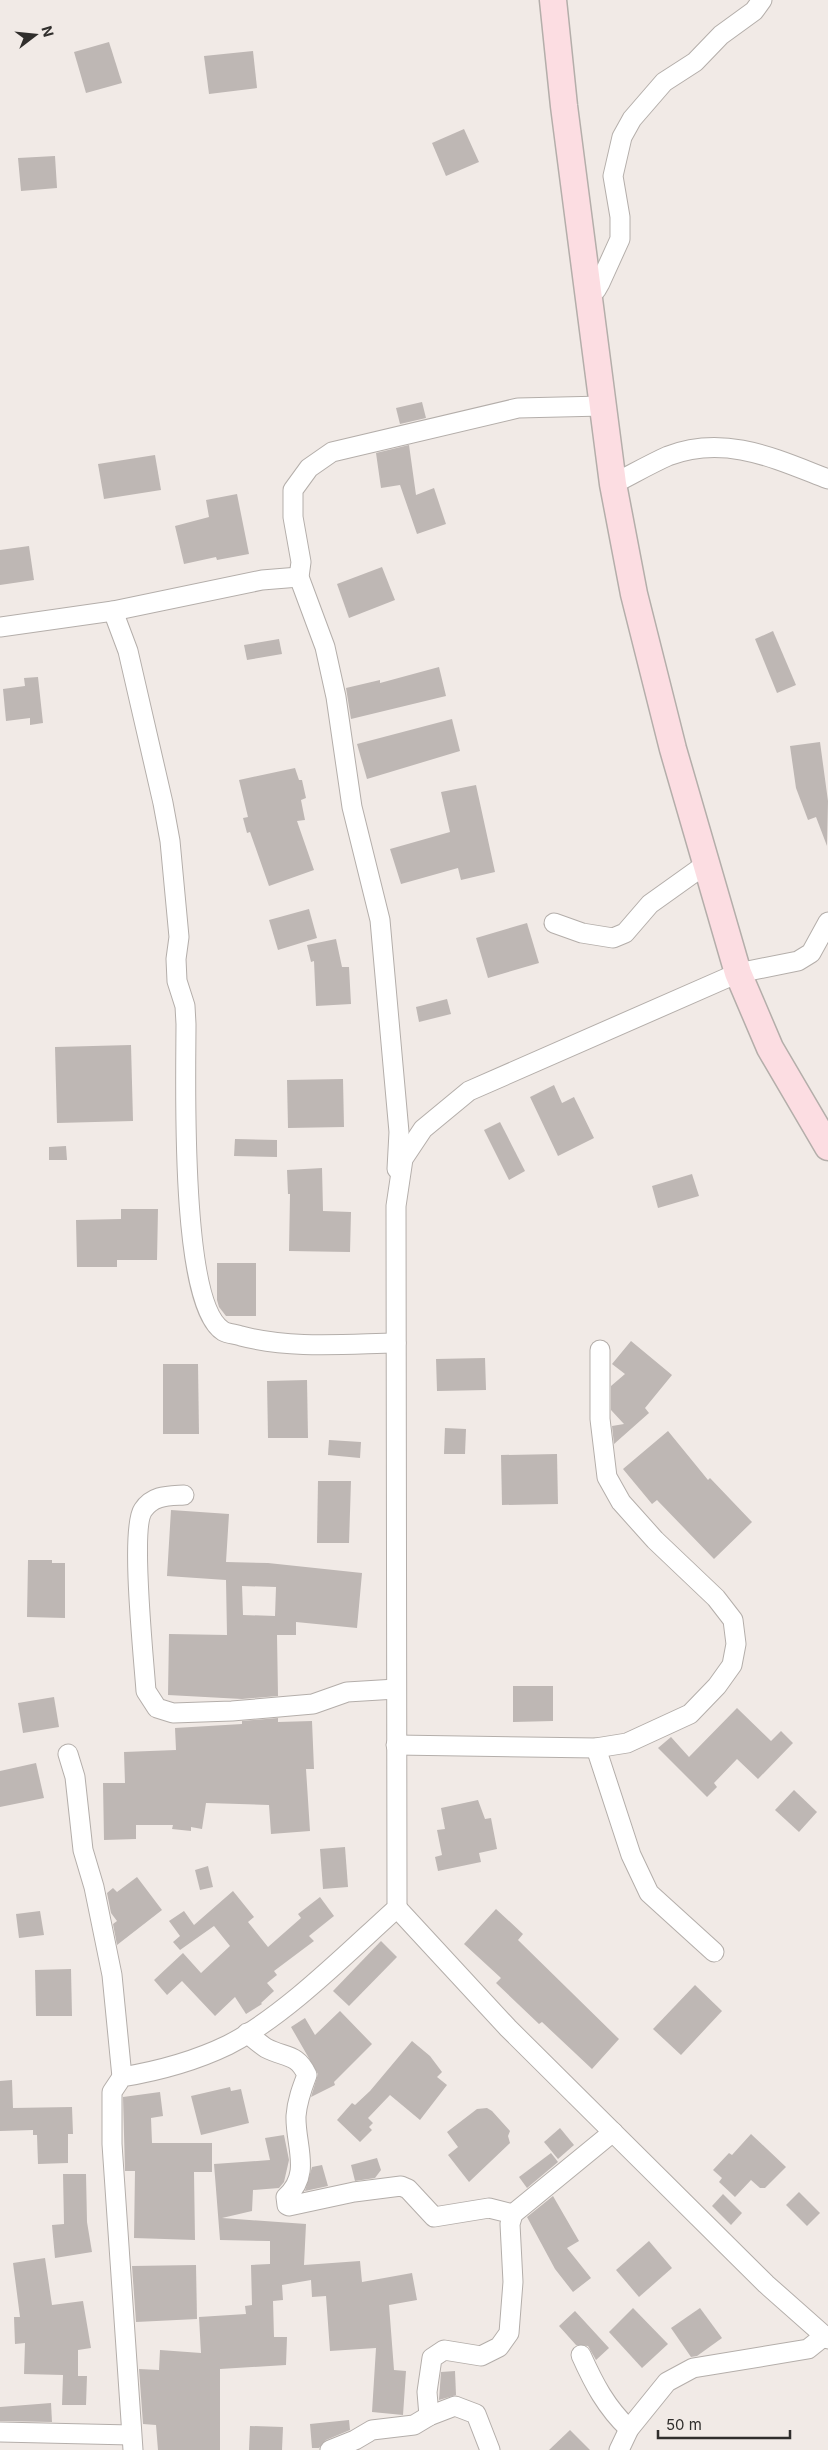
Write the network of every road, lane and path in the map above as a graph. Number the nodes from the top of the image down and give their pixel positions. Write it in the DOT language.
graph roads {
  1 [pos="553,0"];
  2 [pos="762,0"];
  3 [pos="588,293"];
  4 [pos="603,406"];
  5 [pos="828,479"];
  6 [pos="613,484"];
  7 [pos="299,577"];
  8 [pos="113,611"];
  9 [pos="0,627"];
  10 [pos="706,864"];
  11 [pos="554,923"];
  12 [pos="827,926"];
  13 [pos="738,974"];
  14 [pos="828,1147"];
  15 [pos="396,1206"];
  16 [pos="396,1343"];
  17 [pos="600,1350"];
  18 [pos="184,1495"];
  19 [pos="396,1689"];
  20 [pos="396,1745"];
  21 [pos="596,1748"];
  22 [pos="68,1754"];
  23 [pos="397,1908"];
  24 [pos="714,1952"];
  25 [pos="247,2033"];
  26 [pos="122,2077"];
  27 [pos="613,2132"];
  28 [pos="513,2214"];
  29 [pos="826,2338"];
  30 [pos="581,2355"];
  31 [pos="429,2416"];
  32 [pos="630,2429"];
  33 [pos="0,2432"];
  34 [pos="132,2442"];
  35 [pos="330,2450"];
  36 [pos="490,2450"];
  37 [pos="619,2450"];
  1 -- 3 [label="street"];
  2 -- 3 [label="street"];
  3 -- 4 [label="street"];
  4 -- 6 [label="street"];
  4 -- 7 [label="street"];
  5 -- 6 [label="street"];
  6 -- 10 [label="street"];
  7 -- 8 [label="street"];
  7 -- 15 [label="street"];
  8 -- 9 [label="street"];
  8 -- 16 [label="street"];
  10 -- 11 [label="street"];
  10 -- 13 [label="street"];
  12 -- 13 [label="street"];
  13 -- 14 [label="street"];
  13 -- 15 [label="street"];
  15 -- 16 [label="street"];
  16 -- 19 [label="street"];
  17 -- 21 [label="street"];
  18 -- 19 [label="street"];
  19 -- 20 [label="street"];
  20 -- 21 [label="street"];
  20 -- 23 [label="street"];
  21 -- 24 [label="street"];
  22 -- 26 [label="street"];
  23 -- 25 [label="street"];
  23 -- 27 [label="street"];
  25 -- 26 [label="street"];
  25 -- 28 [label="street"];
  26 -- 34 [label="street"];
  27 -- 28 [label="street"];
  27 -- 29 [label="street"];
  28 -- 31 [label="street"];
  29 -- 32 [label="street"];
  30 -- 32 [label="street"];
  31 -- 35 [label="street"];
  31 -- 36 [label="street"];
  32 -- 37 [label="street"];
  33 -- 34 [label="street"];
}
